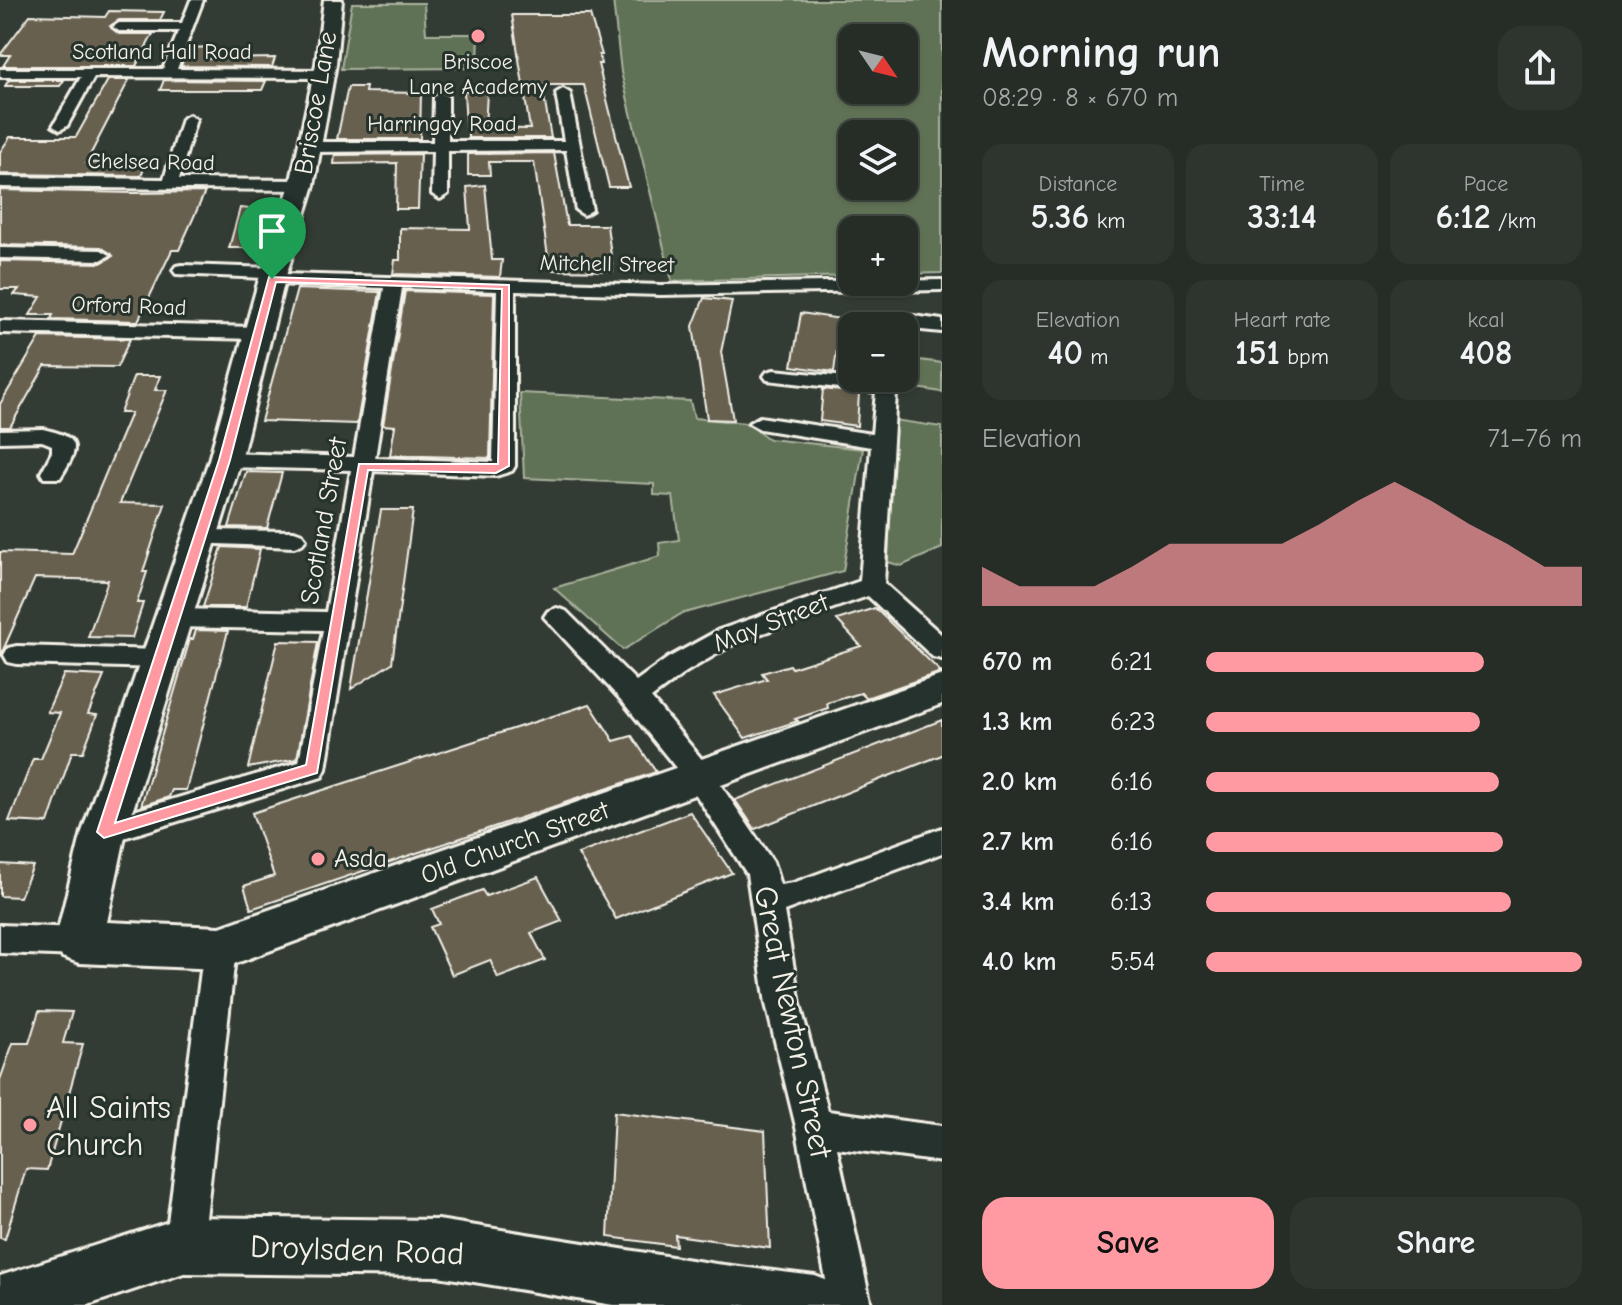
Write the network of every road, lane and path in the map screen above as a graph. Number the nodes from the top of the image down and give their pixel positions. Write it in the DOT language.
graph roads {
  1 [pos="197,0"];
  2 [pos="333,0"];
  3 [pos="119,27"];
  4 [pos="185,27"];
  5 [pos="0,73"];
  6 [pos="90,73"];
  7 [pos="168,74"];
  8 [pos="324,74"];
  9 [pos="563,93"];
  10 [pos="441,97"];
  11 [pos="189,119"];
  12 [pos="60,126"];
  13 [pos="441,145"];
  14 [pos="573,145"];
  15 [pos="311,147"];
  16 [pos="0,182"];
  17 [pos="170,184"];
  18 [pos="302,185"];
  19 [pos="440,194"];
  20 [pos="584,210"];
  21 [pos="0,253"];
  22 [pos="101,255"];
  23 [pos="182,270"];
  24 [pos="273,276"];
  25 [pos="394,283"];
  26 [pos="942,285"];
  27 [pos="506,287"];
  28 [pos="918,325"];
  29 [pos="942,326"];
  30 [pos="6,327"];
  31 [pos="257,333"];
  32 [pos="0,346"];
  33 [pos="774,376"];
  34 [pos="838,379"];
  35 [pos="886,392"];
  36 [pos="760,423"];
  37 [pos="0,436"];
  38 [pos="883,442"];
  39 [pos="225,460"];
  40 [pos="363,467"];
  41 [pos="52,473"];
  42 [pos="199,538"];
  43 [pos="294,539"];
  44 [pos="872,586"];
  45 [pos="557,617"];
  46 [pos="174,618"];
  47 [pos="335,621"];
  48 [pos="942,650"];
  49 [pos="17,655"];
  50 [pos="160,659"];
  51 [pos="942,689"];
  52 [pos="634,697"];
  53 [pos="699,776"];
  54 [pos="104,832"];
  55 [pos="942,840"];
  56 [pos="769,900"];
  57 [pos="0,939"];
  58 [pos="79,942"];
  59 [pos="220,948"];
  60 [pos="814,1127"];
  61 [pos="942,1144"];
  62 [pos="184,1245"];
  63 [pos="0,1305"];
  64 [pos="815,1305"];
  65 [pos="851,1305"];
  1 -- 4 [label="street"];
  2 -- 8 [label="street, Briscoe Lane"];
  3 -- 4 [label="street"];
  4 -- 7 [label="street"];
  5 -- 6 [label="street, Scotland Hall Road"];
  6 -- 7 [label="street, Scotland Hall Road"];
  6 -- 12 [label="street"];
  7 -- 8 [label="street, Scotland Hall Road"];
  8 -- 15 [label="street, Briscoe Lane"];
  9 -- 14 [label="street"];
  10 -- 13 [label="street"];
  11 -- 17 [label="street"];
  13 -- 14 [label="street, Harringay Road"];
  13 -- 15 [label="street, Harringay Road"];
  13 -- 19 [label="street"];
  14 -- 20 [label="street"];
  15 -- 18 [label="street, Briscoe Lane"];
  16 -- 17 [label="street, Chelsea Road"];
  17 -- 18 [label="street, Chelsea Road"];
  18 -- 24 [label="street, Briscoe Lane"];
  21 -- 22 [label="street"];
  23 -- 24 [label="street, Mitchell Street"];
  24 -- 25 [label="street, Mitchell Street"];
  24 -- 31 [label="street, Briscoe Lane"];
  25 -- 27 [label="street, Mitchell Street"];
  25 -- 40 [label="street, Scotland Street"];
  26 -- 27 [label="street, Mitchell Street"];
  27 -- 40 [label="street"];
  28 -- 29 [label="street"];
  30 -- 31 [label="street, Orford Road"];
  30 -- 32 [label="street"];
  31 -- 39 [label="street, Briscoe Lane"];
  33 -- 34 [label="street"];
  35 -- 38 [label="street"];
  36 -- 38 [label="street"];
  37 -- 41 [label="street"];
  38 -- 44 [label="street"];
  39 -- 40 [label="street"];
  39 -- 42 [label="street, Briscoe Lane"];
  40 -- 47 [label="street, Scotland Street"];
  42 -- 43 [label="street"];
  42 -- 46 [label="street, Briscoe Lane"];
  44 -- 48 [label="street"];
  44 -- 52 [label="street, May Street"];
  45 -- 52 [label="street, Great Newton Street"];
  46 -- 47 [label="street"];
  46 -- 50 [label="street, Briscoe Lane"];
  47 -- 54 [label="street, Scotland Street"];
  49 -- 50 [label="street"];
  50 -- 54 [label="street, Briscoe Lane"];
  51 -- 53 [label="street, Old Church Street"];
  52 -- 53 [label="street, Great Newton Street"];
  53 -- 56 [label="street, Great Newton Street"];
  53 -- 59 [label="street, Old Church Street"];
  54 -- 58 [label="street, Briscoe Lane"];
  55 -- 56 [label="street"];
  56 -- 60 [label="street, Great Newton Street"];
  57 -- 58 [label="street"];
  58 -- 59 [label="street, Old Church Street"];
  59 -- 62 [label="street"];
  60 -- 61 [label="street"];
  60 -- 65 [label="street, Great Newton Street"];
  62 -- 63 [label="street, Droylsden Road"];
  62 -- 64 [label="street, Droylsden Road"];
}
